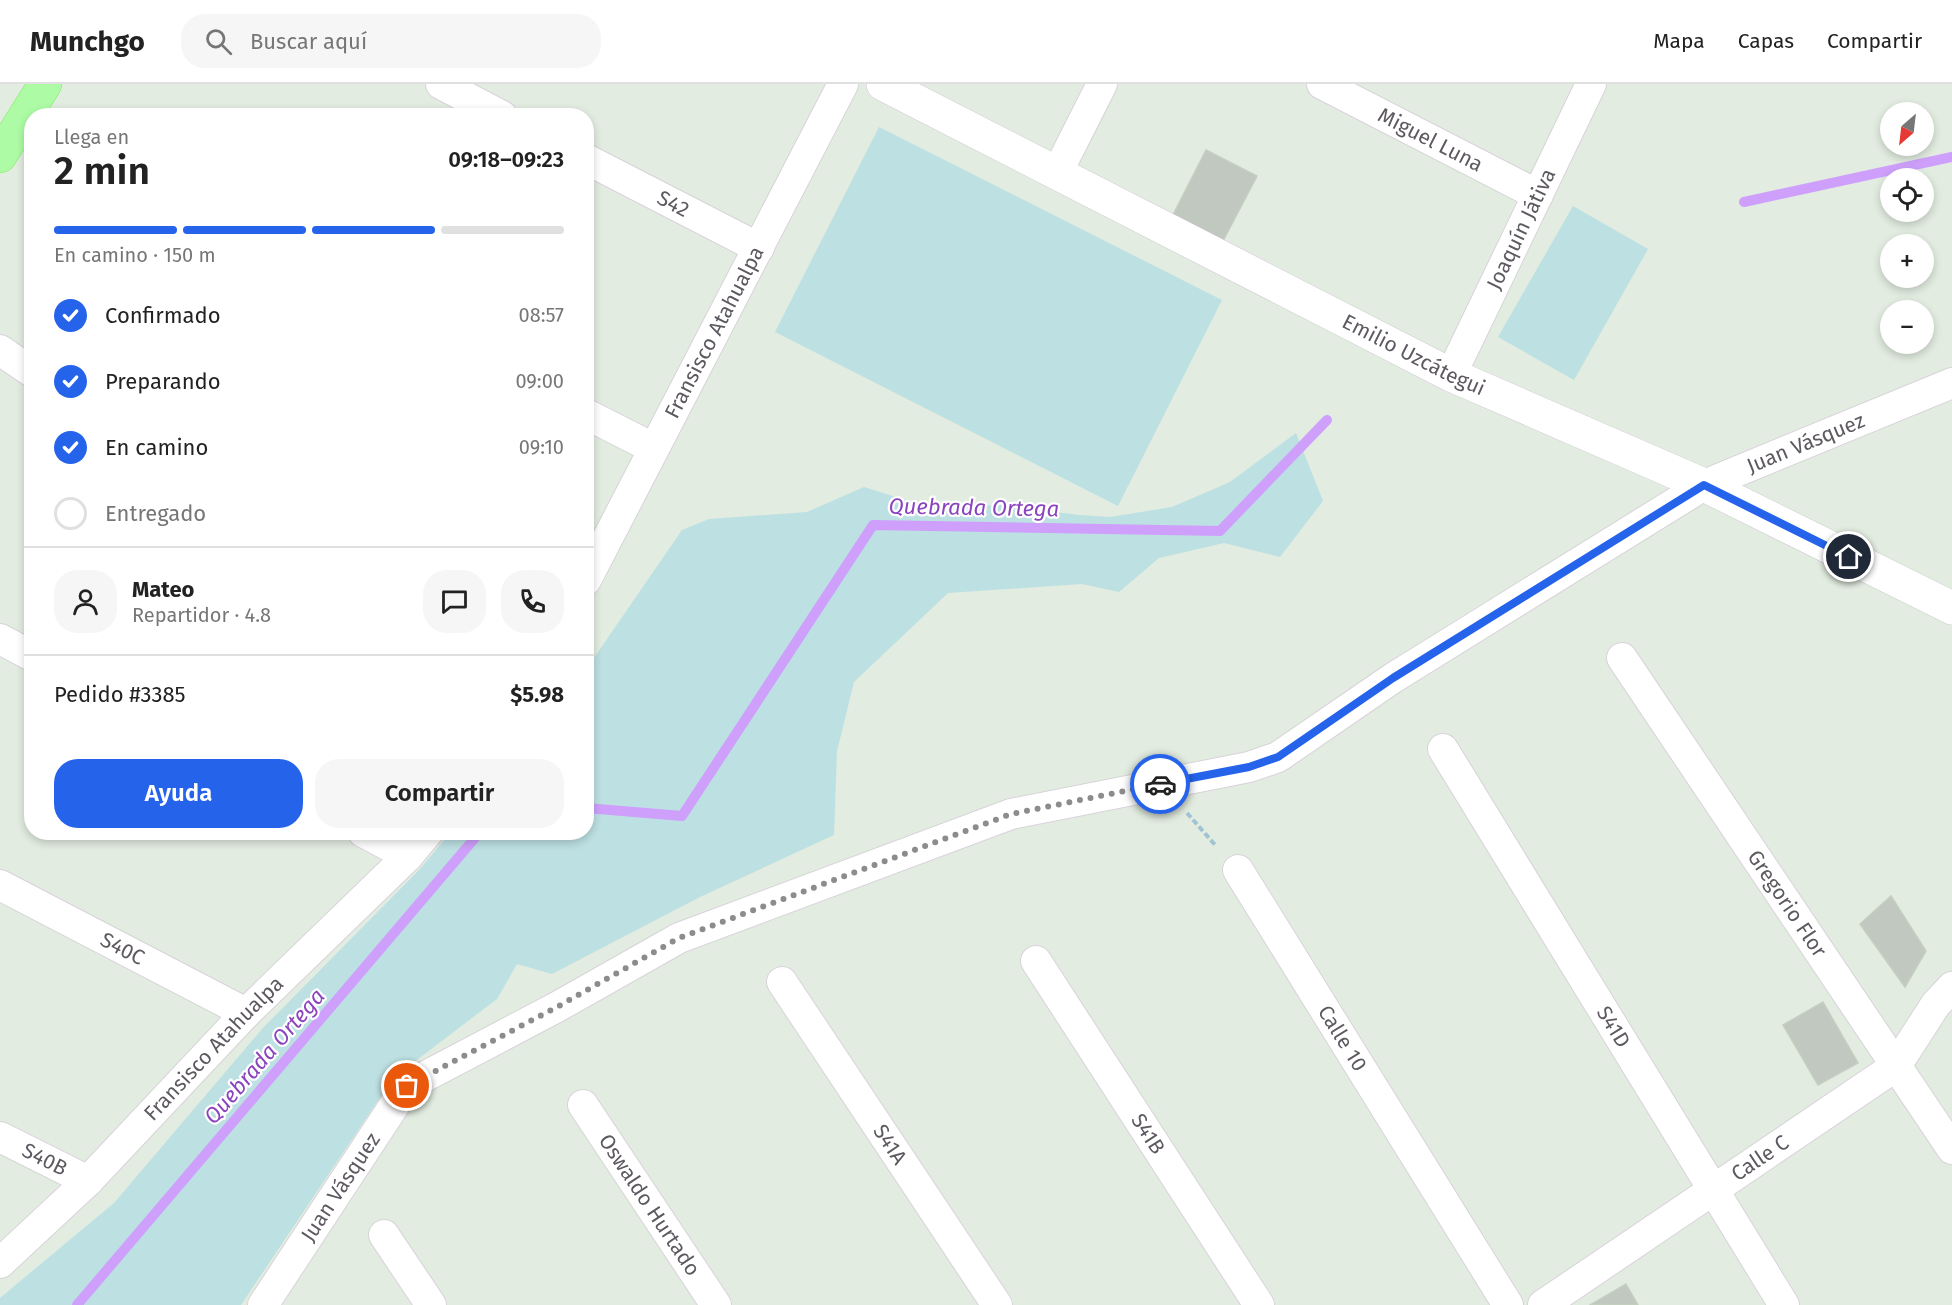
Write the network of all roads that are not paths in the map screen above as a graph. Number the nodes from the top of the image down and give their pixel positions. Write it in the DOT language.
graph roads {
  1 [pos="45,84"];
  2 [pos="441,84"];
  3 [pos="843,84"];
  4 [pos="883,84"];
  5 [pos="1102,84"];
  6 [pos="1322,84"];
  7 [pos="1591,84"];
  8 [pos="30,108"];
  9 [pos="487,108"];
  10 [pos="24,118"];
  11 [pos="0,156"];
  12 [pos="594,163"];
  13 [pos="1057,173"];
  14 [pos="1538,195"];
  15 [pos="759,248"];
  16 [pos="0,350"];
  17 [pos="24,366"];
  18 [pos="1451,375"];
  19 [pos="1952,383"];
  20 [pos="594,418"];
  21 [pos="653,448"];
  22 [pos="1704,485"];
  23 [pos="594,564"];
  24 [pos="1952,608"];
  25 [pos="0,639"];
  26 [pos="24,652"];
  27 [pos="1622,658"];
  28 [pos="1443,749"];
  29 [pos="378,840"];
  30 [pos="421,840"];
  31 [pos="408,856"];
  32 [pos="1238,870"];
  33 [pos="0,885"];
  34 [pos="1036,961"];
  35 [pos="782,982"];
  36 [pos="1947,1002"];
  37 [pos="246,1013"];
  38 [pos="1896,1066"];
  39 [pos="583,1105"];
  40 [pos="0,1137"];
  41 [pos="1952,1149"];
  42 [pos="88,1181"];
  43 [pos="1714,1190"];
  44 [pos="384,1234"];
  45 [pos="0,1263"];
  46 [pos="263,1305"];
  47 [pos="431,1305"];
  48 [pos="716,1305"];
  49 [pos="997,1305"];
  50 [pos="1259,1305"];
  51 [pos="1509,1305"];
  52 [pos="1543,1305"];
  53 [pos="1784,1305"];
  1 -- 8 [label="main road"];
  2 -- 9 [label="street"];
  3 -- 15 [label="street, Fransisco Atahualpa"];
  4 -- 13 [label="street, Emilio Uzcátegui"];
  5 -- 13 [label="street"];
  6 -- 14 [label="street, Miguel Luna"];
  7 -- 14 [label="street, Joaquín Játiva"];
  10 -- 11 [label="main road"];
  12 -- 15 [label="street, S42"];
  13 -- 18 [label="street, Emilio Uzcátegui"];
  14 -- 18 [label="street, Joaquín Játiva"];
  15 -- 21 [label="street, Fransisco Atahualpa"];
  16 -- 17 [label="street"];
  18 -- 22 [label="street, Emilio Uzcátegui"];
  19 -- 22 [label="street, Juan Vásquez"];
  20 -- 21 [label="street"];
  21 -- 23 [label="street, Fransisco Atahualpa"];
  22 -- 24 [label="street, Emilio Uzcátegui"];
  22 -- 46 [label="street, Juan Vásquez"];
  25 -- 26 [label="street"];
  27 -- 38 [label="street, Gregorio Flor"];
  28 -- 43 [label="street, S41D"];
  29 -- 31 [label="street"];
  30 -- 31 [label="street, Fransisco Atahualpa"];
  31 -- 37 [label="street, Fransisco Atahualpa"];
  32 -- 51 [label="street, Calle 10"];
  33 -- 37 [label="street, S40C"];
  34 -- 50 [label="street, S41B"];
  35 -- 49 [label="street, S41A"];
  36 -- 38 [label="street, Calle C"];
  37 -- 42 [label="street, Fransisco Atahualpa"];
  38 -- 41 [label="street, Gregorio Flor"];
  38 -- 43 [label="street, Calle C"];
  39 -- 48 [label="street, Oswaldo Hurtado"];
  40 -- 42 [label="street, S40B"];
  42 -- 45 [label="street, Fransisco Atahualpa"];
  43 -- 52 [label="street, Calle C"];
  43 -- 53 [label="street, S41D"];
  44 -- 47 [label="street"];
}
